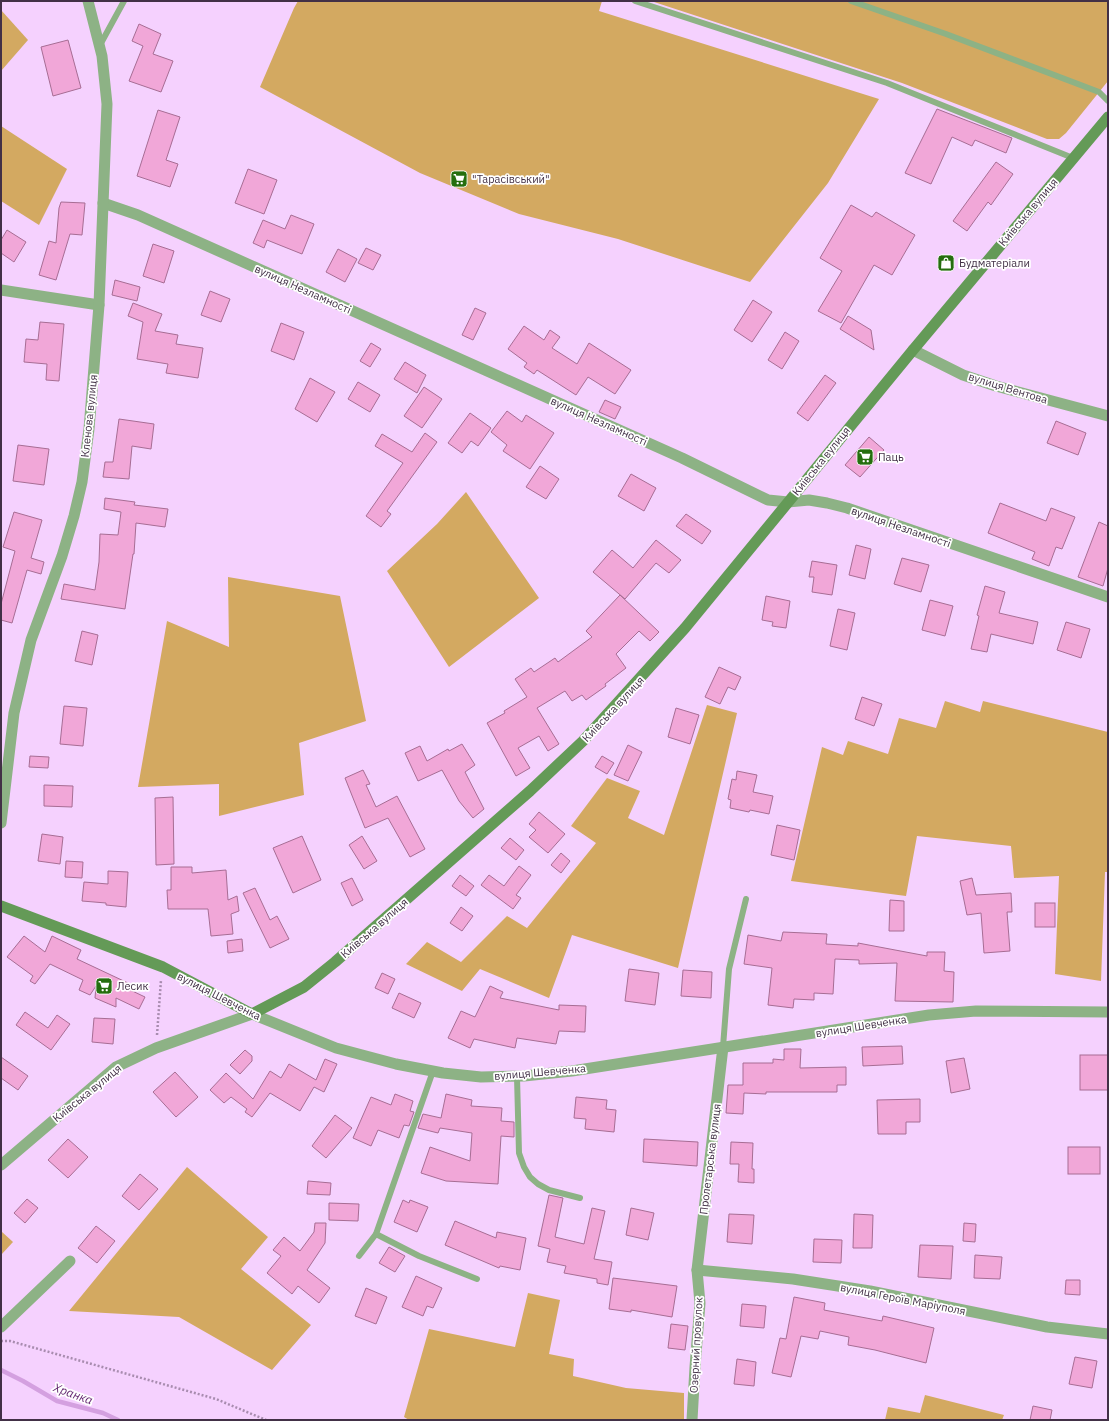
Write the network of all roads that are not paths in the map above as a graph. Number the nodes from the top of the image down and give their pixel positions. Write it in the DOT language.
graph roads {
  1 [pos="88,1"];
  2 [pos="124,1"];
  3 [pos="635,1"];
  4 [pos="851,1"];
  5 [pos="100,47"];
  6 [pos="1108,101"];
  7 [pos="1108,117"];
  8 [pos="1073,158"];
  9 [pos="102,203"];
  10 [pos="1,290"];
  11 [pos="99,305"];
  12 [pos="912,350"];
  13 [pos="1108,416"];
  14 [pos="788,502"];
  15 [pos="1108,597"];
  16 [pos="1,823"];
  17 [pos="746,899"];
  18 [pos="1,906"];
  19 [pos="1108,1012"];
  20 [pos="252,1014"];
  21 [pos="723,1047"];
  22 [pos="433,1071"];
  23 [pos="517,1077"];
  24 [pos="1,1166"];
  25 [pos="580,1198"];
  26 [pos="376,1234"];
  27 [pos="359,1256"];
  28 [pos="70,1261"];
  29 [pos="697,1270"];
  30 [pos="477,1279"];
  31 [pos="1,1327"];
  32 [pos="1108,1334"];
  33 [pos="692,1420"];
  1 -- 5 [label="street, Кленова вулиця"];
  2 -- 5 [label="lane"];
  3 -- 8 [label="lane"];
  4 -- 6 [label="lane"];
  5 -- 9 [label="street, Кленова вулиця"];
  7 -- 8 [label="main road, Київська вулиця"];
  8 -- 12 [label="main road, Київська вулиця"];
  9 -- 11 [label="street, Кленова вулиця"];
  9 -- 14 [label="street, вулиця Незламності"];
  10 -- 11 [label="street"];
  11 -- 16 [label="street, Кленова вулиця"];
  12 -- 13 [label="street, вулиця Вентова"];
  12 -- 14 [label="main road, Київська вулиця"];
  14 -- 15 [label="street, вулиця Незламності"];
  14 -- 20 [label="main road, Київська вулиця"];
  17 -- 21 [label="lane"];
  18 -- 20 [label="main road, вулиця Шевченка"];
  19 -- 21 [label="street, вулиця Шевченка"];
  20 -- 22 [label="street, вулиця Шевченка"];
  20 -- 24 [label="street, Київська вулиця"];
  21 -- 23 [label="street, вулиця Шевченка"];
  21 -- 29 [label="street, Пролетарська вулиця"];
  22 -- 23 [label="street, вулиця Шевченка"];
  22 -- 26 [label="lane"];
  23 -- 25 [label="lane"];
  26 -- 27 [label="lane"];
  26 -- 30 [label="lane"];
  28 -- 31 [label="street"];
  29 -- 32 [label="street, вулиця Героїв Маріуполя"];
  29 -- 33 [label="street, Озерний провулок"];
}
